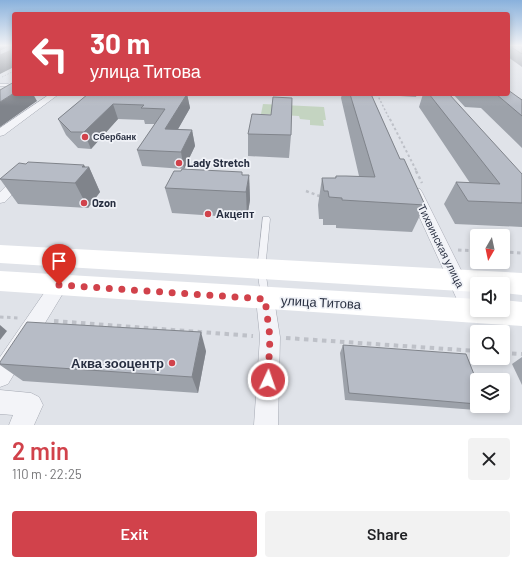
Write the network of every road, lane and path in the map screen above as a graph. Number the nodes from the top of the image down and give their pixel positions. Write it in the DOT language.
graph roads {
  1 [pos="12,72"];
  2 [pos="0,78"];
  3 [pos="0,85"];
  4 [pos="8,85"];
  5 [pos="52,96"];
  6 [pos="378,96"];
  7 [pos="0,133"];
  8 [pos="417,184"];
  9 [pos="6,187"];
  10 [pos="306,191"];
  11 [pos="326,197"];
  12 [pos="0,199"];
  13 [pos="266,219"];
  14 [pos="455,250"];
  15 [pos="470,251"];
  16 [pos="510,252"];
  17 [pos="522,253"];
  18 [pos="0,254"];
  19 [pos="261,270"];
  20 [pos="0,281"];
  21 [pos="457,281"];
  22 [pos="522,284"];
  23 [pos="59,285"];
  24 [pos="265,299"];
  25 [pos="470,307"];
  26 [pos="470,311"];
  27 [pos="510,313"];
  28 [pos="522,314"];
  29 [pos="0,317"];
  30 [pos="38,319"];
  31 [pos="270,337"];
  32 [pos="470,351"];
  33 [pos="510,353"];
  34 [pos="522,354"];
  35 [pos="0,376"];
  36 [pos="0,402"];
  37 [pos="21,425"];
  38 [pos="266,425"];
  1 -- 2 [label="path"];
  3 -- 4 [label="lane"];
  5 -- 7 [label="street"];
  6 -- 8 [label="path"];
  8 -- 21 [label="street, Тихвинская улица"];
  9 -- 12 [label="street"];
  10 -- 11 [label="path"];
  13 -- 19 [label="lane"];
  14 -- 15 [label="path"];
  16 -- 17 [label="path"];
  18 -- 19 [label="main road"];
  19 -- 21 [label="main road"];
  19 -- 24 [label="lane"];
  20 -- 23 [label="main road, улица Титова"];
  21 -- 22 [label="main road"];
  21 -- 25 [label="street, Тихвинская улица"];
  23 -- 24 [label="main road, улица Титова"];
  23 -- 30 [label="street"];
  24 -- 26 [label="main road, улица Титова"];
  24 -- 31 [label="street"];
  27 -- 28 [label="main road, улица Титова"];
  29 -- 30 [label="path"];
  30 -- 31 [label="path"];
  30 -- 35 [label="street"];
  31 -- 32 [label="path"];
  31 -- 38 [label="street"];
  33 -- 34 [label="path"];
  36 -- 37 [label="street"];
}
